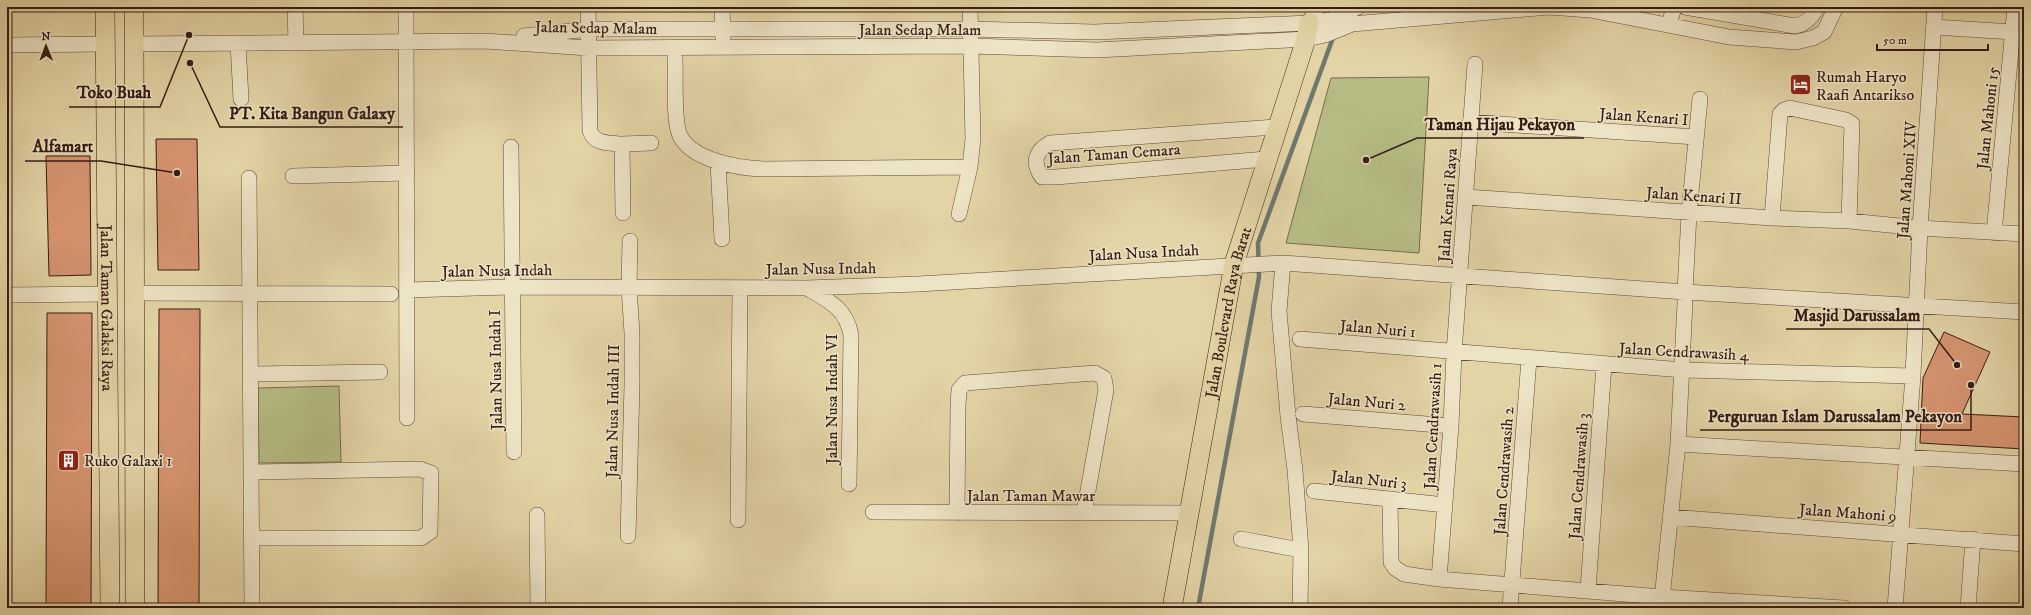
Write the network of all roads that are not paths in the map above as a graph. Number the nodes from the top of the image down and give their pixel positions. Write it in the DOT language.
graph roads {
  1 [pos="105,7"];
  2 [pos="134,7"];
  3 [pos="295,7"];
  4 [pos="406,7"];
  5 [pos="588,7"];
  6 [pos="722,7"];
  7 [pos="970,7"];
  8 [pos="1318,7"];
  9 [pos="1358,7"];
  10 [pos="1549,7"];
  11 [pos="1674,7"];
  12 [pos="1685,7"];
  13 [pos="1817,7"];
  14 [pos="1836,7"];
  15 [pos="1935,7"];
  16 [pos="2014,7"];
  17 [pos="1669,25"];
  18 [pos="1934,26"];
  19 [pos="722,28"];
  20 [pos="588,29"];
  21 [pos="970,29"];
  22 [pos="1307,31"];
  23 [pos="2013,32"];
  24 [pos="406,41"];
  25 [pos="485,41"];
  26 [pos="296,42"];
  27 [pos="238,43"];
  28 [pos="105,44"];
  29 [pos="134,44"];
  30 [pos="7,45"];
  31 [pos="971,46"];
  32 [pos="723,47"];
  33 [pos="588,48"];
  34 [pos="675,59"];
  35 [pos="1475,64"];
  36 [pos="241,99"];
  37 [pos="1700,99"];
  38 [pos="1470,122"];
  39 [pos="1277,126"];
  40 [pos="1696,137"];
  41 [pos="652,143"];
  42 [pos="622,144"];
  43 [pos="511,146"];
  44 [pos="1266,159"];
  45 [pos="718,162"];
  46 [pos="134,166"];
  47 [pos="106,167"];
  48 [pos="970,167"];
  49 [pos="407,172"];
  50 [pos="293,176"];
  51 [pos="249,178"];
  52 [pos="1466,197"];
  53 [pos="623,213"];
  54 [pos="1689,213"];
  55 [pos="959,214"];
  56 [pos="1772,218"];
  57 [pos="1849,221"];
  58 [pos="1920,228"];
  59 [pos="1994,233"];
  60 [pos="2024,234"];
  61 [pos="722,239"];
  62 [pos="630,241"];
  63 [pos="1276,263"];
  64 [pos="1240,264"];
  65 [pos="1460,276"];
  66 [pos="512,287"];
  67 [pos="629,287"];
  68 [pos="740,288"];
  69 [pos="807,288"];
  70 [pos="408,290"];
  71 [pos="134,293"];
  72 [pos="107,294"];
  73 [pos="250,294"];
  74 [pos="391,294"];
  75 [pos="7,295"];
  76 [pos="1685,297"];
  77 [pos="1917,307"];
  78 [pos="2024,312"];
  79 [pos="1300,339"];
  80 [pos="1454,353"];
  81 [pos="1529,359"];
  82 [pos="1604,365"];
  83 [pos="1682,370"];
  84 [pos="380,372"];
  85 [pos="250,374"];
  86 [pos="1913,376"];
  87 [pos="1303,414"];
  88 [pos="407,418"];
  89 [pos="1451,426"];
  90 [pos="1678,444"];
  91 [pos="514,452"];
  92 [pos="108,458"];
  93 [pos="134,458"];
  94 [pos="1907,459"];
  95 [pos="2024,464"];
  96 [pos="251,472"];
  97 [pos="849,484"];
  98 [pos="1314,491"];
  99 [pos="1390,499"];
  100 [pos="1445,505"];
  101 [pos="873,512"];
  102 [pos="957,513"];
  103 [pos="1084,513"];
  104 [pos="1190,513"];
  105 [pos="537,515"];
  106 [pos="1670,517"];
  107 [pos="738,520"];
  108 [pos="1900,534"];
  109 [pos="628,536"];
  110 [pos="251,538"];
  111 [pos="1241,538"];
  112 [pos="1973,539"];
  113 [pos="2024,544"];
  114 [pos="1301,550"];
  115 [pos="1438,579"];
  116 [pos="1513,585"];
  117 [pos="1588,590"];
  118 [pos="1661,602"];
  119 [pos="110,608"];
  120 [pos="134,608"];
  121 [pos="252,608"];
  122 [pos="538,608"];
  123 [pos="1172,608"];
  124 [pos="1300,608"];
  125 [pos="1510,608"];
  126 [pos="1844,608"];
  127 [pos="1895,608"];
  128 [pos="1968,608"];
  1 -- 28 [label="main road, Jalan Taman Galaksi Raya"];
  2 -- 29 [label="main road, Jalan Taman Galaksi Raya"];
  3 -- 26 [label="street"];
  4 -- 24 [label="street"];
  5 -- 20 [label="street"];
  6 -- 19 [label="street"];
  7 -- 21 [label="street"];
  8 -- 22 [label="street"];
  9 -- 22 [label="street, Jalan Sedap Malam"];
  10 -- 17 [label="street, Jalan Sedap Malam"];
  10 -- 22 [label="street, Jalan Sedap Malam"];
  11 -- 17 [label="street"];
  12 -- 13 [label="street"];
  14 -- 17 [label="street, Jalan Sedap Malam"];
  15 -- 18 [label="street, Jalan Mahoni XIV"];
  16 -- 23 [label="street, Jalan Mahoni 15"];
  18 -- 23 [label="street"];
  18 -- 58 [label="street, Jalan Mahoni XIV"];
  19 -- 20 [label="street, Jalan Sedap Malam"];
  19 -- 21 [label="street, Jalan Sedap Malam"];
  19 -- 32 [label="street"];
  20 -- 25 [label="street, Jalan Sedap Malam"];
  20 -- 33 [label="street"];
  21 -- 22 [label="street, Jalan Sedap Malam"];
  21 -- 31 [label="street"];
  22 -- 31 [label="street, Jalan Sedap Malam"];
  22 -- 39 [label="main road, Jalan Boulevard Raya Barat"];
  23 -- 59 [label="street, Jalan Mahoni 15"];
  24 -- 25 [label="street, Jalan Sedap Malam"];
  24 -- 26 [label="street, Jalan Sedap Malam"];
  24 -- 49 [label="street"];
  25 -- 33 [label="street, Jalan Sedap Malam"];
  26 -- 27 [label="street, Jalan Sedap Malam"];
  27 -- 29 [label="street, Jalan Sedap Malam"];
  27 -- 36 [label="street"];
  28 -- 30 [label="street"];
  28 -- 47 [label="main road, Jalan Taman Galaksi Raya"];
  29 -- 46 [label="main road, Jalan Taman Galaksi Raya"];
  31 -- 32 [label="street, Jalan Sedap Malam"];
  31 -- 48 [label="street"];
  32 -- 33 [label="street, Jalan Sedap Malam"];
  33 -- 42 [label="street"];
  34 -- 45 [label="street"];
  35 -- 38 [label="street, Jalan Kenari Raya"];
  37 -- 40 [label="street"];
  38 -- 40 [label="street, Jalan Kenari I"];
  38 -- 52 [label="street, Jalan Kenari Raya"];
  39 -- 44 [label="main road, Jalan Boulevard Raya Barat"];
  39 -- 44 [label="street, Jalan Taman Cemara"];
  40 -- 54 [label="street"];
  41 -- 42 [label="street"];
  42 -- 53 [label="street"];
  43 -- 66 [label="street, Jalan Nusa Indah I"];
  44 -- 64 [label="main road, Jalan Boulevard Raya Barat"];
  45 -- 48 [label="street"];
  45 -- 61 [label="street"];
  46 -- 47 [label="main road"];
  46 -- 71 [label="main road, Jalan Taman Galaksi Raya"];
  47 -- 72 [label="main road, Jalan Taman Galaksi Raya"];
  48 -- 55 [label="street"];
  49 -- 50 [label="street"];
  49 -- 70 [label="street"];
  51 -- 73 [label="street"];
  52 -- 54 [label="street, Jalan Kenari II"];
  52 -- 65 [label="street, Jalan Kenari Raya"];
  54 -- 56 [label="street, Jalan Kenari II"];
  54 -- 76 [label="street"];
  56 -- 57 [label="street, Jalan Kenari II"];
  56 -- 57 [label="street"];
  57 -- 58 [label="street, Jalan Kenari II"];
  58 -- 59 [label="street, Jalan Kenari II"];
  58 -- 77 [label="street, Jalan Mahoni XIV"];
  59 -- 60 [label="street, Jalan Kenari II"];
  62 -- 67 [label="street, Jalan Nusa Indah III"];
  63 -- 64 [label="street, Jalan Nusa Indah"];
  63 -- 65 [label="street, Jalan Nusa Indah"];
  63 -- 114 [label="street"];
  64 -- 69 [label="street, Jalan Nusa Indah"];
  64 -- 104 [label="main road, Jalan Boulevard Raya Barat"];
  65 -- 76 [label="street, Jalan Nusa Indah"];
  65 -- 80 [label="street, Jalan Cendrawasih 1"];
  66 -- 67 [label="street, Jalan Nusa Indah"];
  66 -- 70 [label="street, Jalan Nusa Indah"];
  66 -- 91 [label="street, Jalan Nusa Indah I"];
  67 -- 68 [label="street, Jalan Nusa Indah"];
  67 -- 109 [label="street, Jalan Nusa Indah III"];
  68 -- 69 [label="street, Jalan Nusa Indah"];
  68 -- 107 [label="street"];
  69 -- 97 [label="street, Jalan Nusa Indah VI"];
  70 -- 88 [label="street"];
  71 -- 73 [label="street"];
  71 -- 93 [label="main road, Jalan Taman Galaksi Raya"];
  72 -- 75 [label="street"];
  72 -- 92 [label="main road, Jalan Taman Galaksi Raya"];
  73 -- 74 [label="street"];
  73 -- 85 [label="street"];
  76 -- 77 [label="street, Jalan Nusa Indah"];
  76 -- 83 [label="street"];
  77 -- 78 [label="street, Jalan Nusa Indah"];
  77 -- 86 [label="street, Jalan Mahoni XIV"];
  79 -- 80 [label="street, Jalan Nuri 1"];
  80 -- 81 [label="street, Jalan Cendrawasih 4"];
  80 -- 89 [label="street, Jalan Cendrawasih 1"];
  81 -- 82 [label="street, Jalan Cendrawasih 4"];
  81 -- 116 [label="street, Jalan Cendrawasih 2"];
  82 -- 83 [label="street, Jalan Cendrawasih 4"];
  82 -- 117 [label="street, Jalan Cendrawasih 3"];
  83 -- 86 [label="street, Jalan Cendrawasih 4"];
  83 -- 90 [label="street"];
  84 -- 85 [label="street"];
  85 -- 96 [label="street"];
  86 -- 94 [label="street, Jalan Mahoni XIV"];
  87 -- 89 [label="street, Jalan Nuri 2"];
  89 -- 100 [label="street, Jalan Cendrawasih 1"];
  90 -- 94 [label="street"];
  90 -- 106 [label="street"];
  92 -- 93 [label="main road"];
  92 -- 119 [label="main road, Jalan Taman Galaksi Raya"];
  93 -- 120 [label="main road, Jalan Taman Galaksi Raya"];
  94 -- 95 [label="street"];
  94 -- 108 [label="street, Jalan Mahoni XIV"];
  96 -- 110 [label="street"];
  96 -- 110 [label="street"];
  98 -- 99 [label="street, Jalan Nuri 3"];
  99 -- 100 [label="street, Jalan Nuri 3"];
  99 -- 115 [label="street"];
  100 -- 115 [label="street, Jalan Cendrawasih 1"];
  101 -- 102 [label="street, Jalan Taman Mawar"];
  102 -- 103 [label="street, Jalan Taman Mawar"];
  102 -- 103 [label="street"];
  103 -- 104 [label="street, Jalan Taman Mawar"];
  104 -- 123 [label="main road, Jalan Boulevard Raya Barat"];
  105 -- 122 [label="street"];
  106 -- 108 [label="street, Jalan Mahoni 9"];
  106 -- 118 [label="street"];
  108 -- 112 [label="street, Jalan Mahoni 9"];
  108 -- 127 [label="street, Jalan Mahoni XIV"];
  110 -- 121 [label="street"];
  111 -- 114 [label="street"];
  112 -- 113 [label="street, Jalan Mahoni 9"];
  112 -- 128 [label="street"];
  114 -- 124 [label="street"];
  115 -- 116 [label="street"];
  116 -- 117 [label="street"];
  116 -- 125 [label="street, Jalan Cendrawasih 2"];
  117 -- 118 [label="street"];
  118 -- 126 [label="street"];
}
